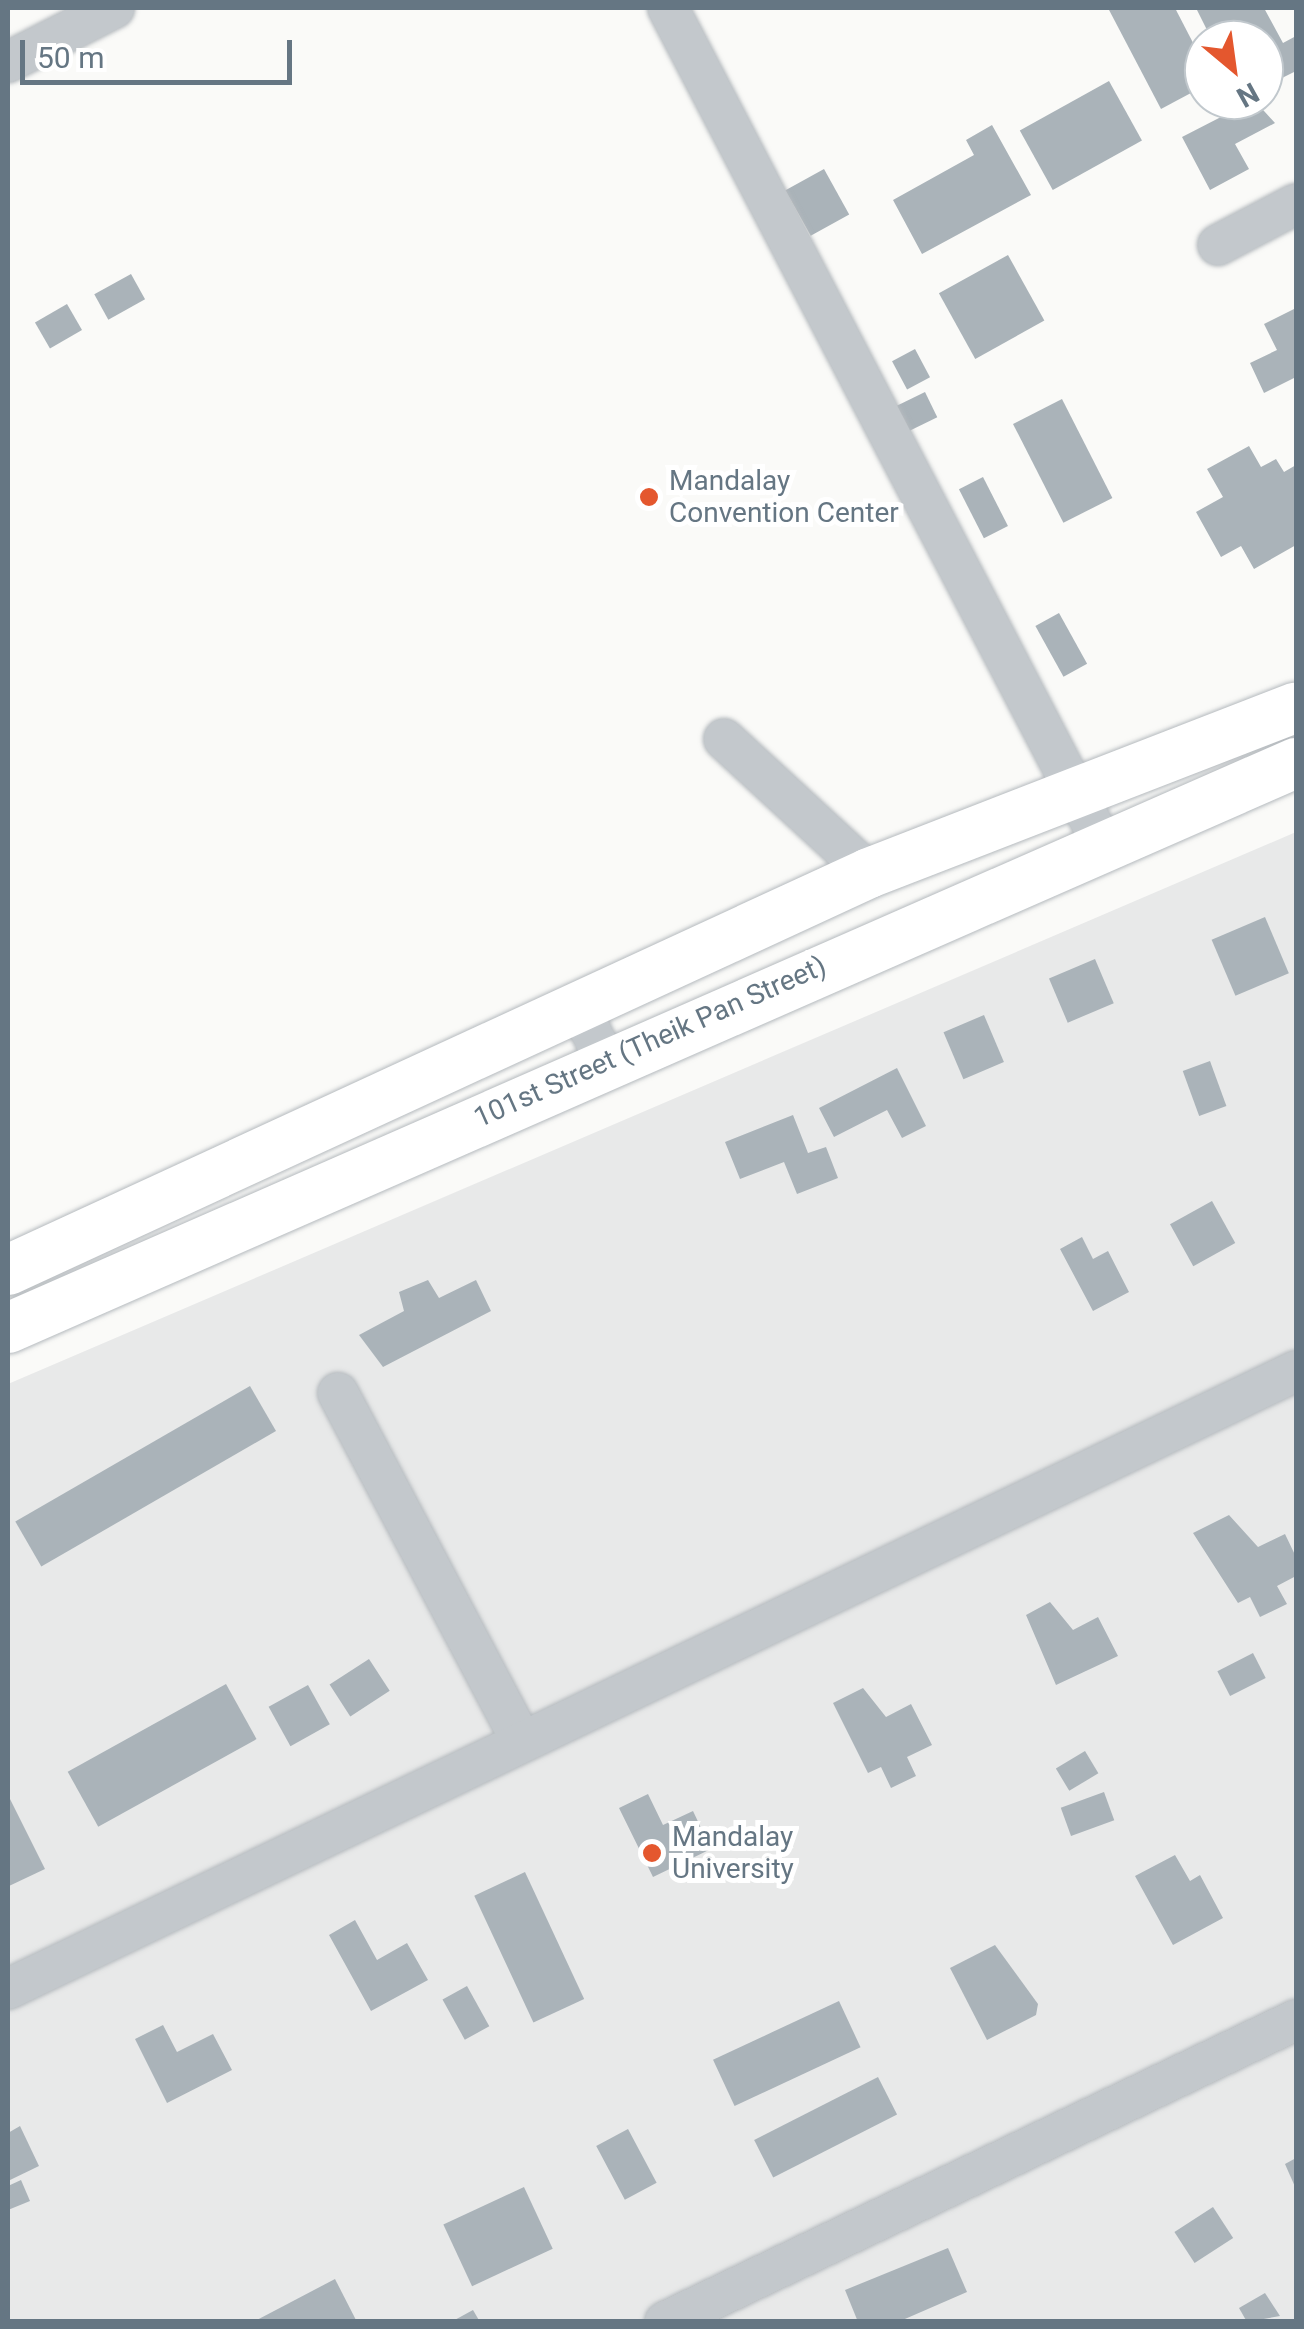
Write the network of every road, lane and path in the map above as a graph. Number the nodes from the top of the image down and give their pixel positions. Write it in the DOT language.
graph roads {
  1 [pos="114,8"];
  2 [pos="668,8"];
  3 [pos="66,18"];
  4 [pos="8,62"];
  5 [pos="1296,204"];
  6 [pos="1218,245"];
  7 [pos="1277,715"];
  8 [pos="724,739"];
  9 [pos="1288,767"];
  10 [pos="1080,794"];
  11 [pos="1104,847"];
  12 [pos="870,873"];
  13 [pos="579,1007"];
  14 [pos="605,1060"];
  15 [pos="8,1270"];
  16 [pos="8,1328"];
  17 [pos="1296,1371"];
  18 [pos="338,1393"];
  19 [pos="519,1736"];
  20 [pos="8,1989"];
  21 [pos="1296,2020"];
  22 [pos="664,2322"];
  1 -- 3 [label="lane"];
  2 -- 10 [label="lane"];
  3 -- 4 [label="lane"];
  5 -- 6 [label="lane"];
  7 -- 9 [label="main road"];
  7 -- 10 [label="main road"];
  8 -- 12 [label="lane"];
  9 -- 11 [label="main road, 101st Street (Theik Pan Street)"];
  10 -- 11 [label="lane"];
  10 -- 12 [label="main road"];
  11 -- 14 [label="main road, 101st Street (Theik Pan Street)"];
  12 -- 13 [label="main road"];
  13 -- 14 [label="lane"];
  13 -- 15 [label="main road"];
  14 -- 16 [label="main road, 101st Street (Theik Pan Street)"];
  17 -- 19 [label="lane"];
  18 -- 19 [label="lane"];
  19 -- 20 [label="lane"];
  21 -- 22 [label="lane"];
}
